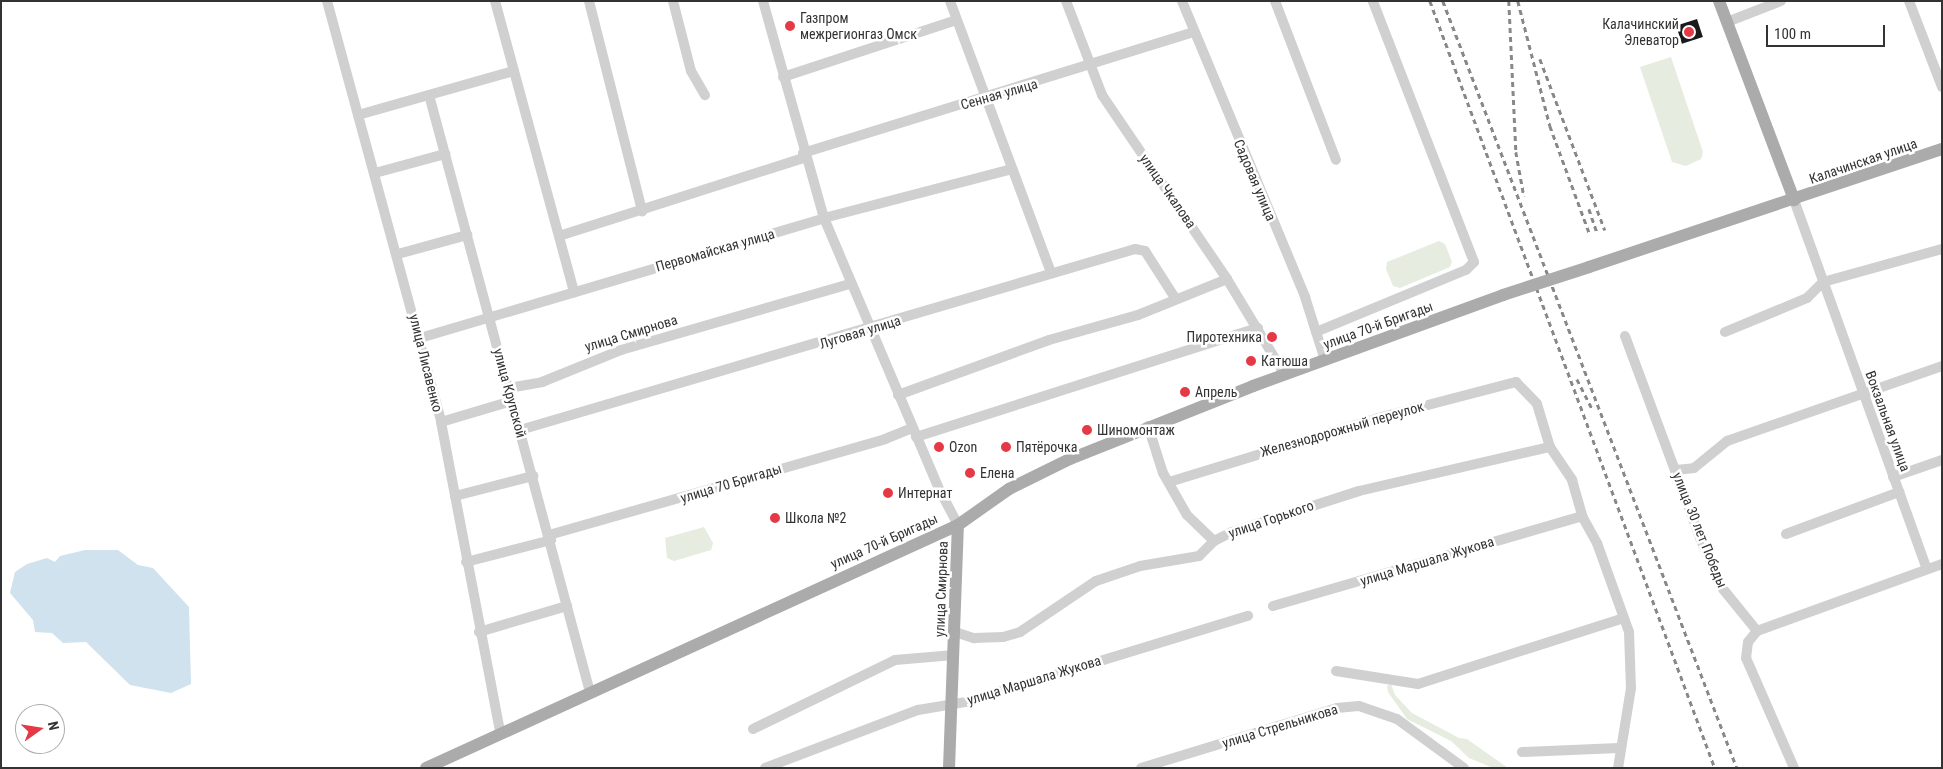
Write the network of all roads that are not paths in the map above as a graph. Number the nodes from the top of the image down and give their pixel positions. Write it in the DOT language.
graph roads {
  1 [pos="327,1"];
  2 [pos="495,1"];
  3 [pos="588,1"];
  4 [pos="673,1"];
  5 [pos="764,1"];
  6 [pos="950,1"];
  7 [pos="1066,1"];
  8 [pos="1182,1"];
  9 [pos="1275,1"];
  10 [pos="1373,1"];
  11 [pos="1719,1"];
  12 [pos="1781,1"];
  13 [pos="1909,1"];
  14 [pos="956,20"];
  15 [pos="1727,22"];
  16 [pos="1194,32"];
  17 [pos="1090,67"];
  18 [pos="514,71"];
  19 [pos="783,77"];
  20 [pos="1942,87"];
  21 [pos="430,95"];
  22 [pos="705,95"];
  23 [pos="984,98"];
  24 [pos="358,115"];
  25 [pos="1942,149"];
  26 [pos="445,154"];
  27 [pos="804,156"];
  28 [pos="1336,160"];
  29 [pos="1012,170"];
  30 [pos="375,173"];
  31 [pos="1794,200"];
  32 [pos="642,211"];
  33 [pos="824,218"];
  34 [pos="467,235"];
  35 [pos="559,236"];
  36 [pos="1942,249"];
  37 [pos="398,254"];
  38 [pos="1589,267"];
  39 [pos="1051,273"];
  40 [pos="1227,279"];
  41 [pos="1823,282"];
  42 [pos="850,284"];
  43 [pos="574,292"];
  44 [pos="1175,298"];
  45 [pos="490,317"];
  46 [pos="1258,328"];
  47 [pos="870,329"];
  48 [pos="1316,332"];
  49 [pos="1725,332"];
  50 [pos="1626,336"];
  51 [pos="420,338"];
  52 [pos="1325,360"];
  53 [pos="1942,366"];
  54 [pos="1284,375"];
  55 [pos="509,388"];
  56 [pos="898,395"];
  57 [pos="1863,395"];
  58 [pos="512,401"];
  59 [pos="441,422"];
  60 [pos="1148,426"];
  61 [pos="520,430"];
  62 [pos="914,432"];
  63 [pos="1550,447"];
  64 [pos="1942,460"];
  65 [pos="1676,470"];
  66 [pos="533,476"];
  67 [pos="1893,477"];
  68 [pos="1169,482"];
  69 [pos="1898,492"];
  70 [pos="455,496"];
  71 [pos="1582,516"];
  72 [pos="958,525"];
  73 [pos="1786,534"];
  74 [pos="550,538"];
  75 [pos="1214,541"];
  76 [pos="466,562"];
  77 [pos="1942,564"];
  78 [pos="1927,569"];
  79 [pos="566,606"];
  80 [pos="1273,606"];
  81 [pos="1248,616"];
  82 [pos="1621,619"];
  83 [pos="479,632"];
  84 [pos="955,632"];
  85 [pos="1757,632"];
  86 [pos="954,655"];
  87 [pos="1336,671"];
  88 [pos="590,692"];
  89 [pos="952,704"];
  90 [pos="753,729"];
  91 [pos="500,731"];
  92 [pos="1619,748"];
  93 [pos="1522,752"];
  94 [pos="426,768"];
  95 [pos="765,768"];
  96 [pos="949,768"];
  97 [pos="1141,768"];
  98 [pos="1464,768"];
  99 [pos="1618,768"];
  100 [pos="1794,768"];
  1 -- 24 [label="street, улица Лисавенко"];
  2 -- 18 [label="street"];
  3 -- 32 [label="street"];
  4 -- 22 [label="street"];
  5 -- 19 [label="street, улица Смирнова"];
  6 -- 14 [label="street"];
  7 -- 17 [label="street, улица Чкалова"];
  8 -- 16 [label="street, Садовая улица"];
  9 -- 28 [label="street"];
  10 -- 48 [label="street"];
  11 -- 15 [label="main road, Вокзальная улица"];
  12 -- 15 [label="street"];
  13 -- 20 [label="street"];
  14 -- 19 [label="street"];
  14 -- 23 [label="street"];
  15 -- 31 [label="main road, Вокзальная улица"];
  16 -- 17 [label="street, Сенная улица"];
  16 -- 48 [label="street, Садовая улица"];
  17 -- 23 [label="street, Сенная улица"];
  17 -- 40 [label="street, улица Чкалова"];
  18 -- 21 [label="street"];
  18 -- 35 [label="street"];
  19 -- 27 [label="street, улица Смирнова"];
  21 -- 24 [label="street"];
  21 -- 26 [label="street, улица Крупской"];
  23 -- 27 [label="street, Сенная улица"];
  23 -- 29 [label="street"];
  24 -- 30 [label="street, улица Лисавенко"];
  25 -- 31 [label="main road, Калачинская улица"];
  26 -- 30 [label="street"];
  26 -- 34 [label="street, улица Крупской"];
  27 -- 32 [label="street, Сенная улица"];
  27 -- 33 [label="street, улица Смирнова"];
  29 -- 33 [label="street, Первомайская улица"];
  29 -- 39 [label="street"];
  30 -- 37 [label="street, улица Лисавенко"];
  31 -- 38 [label="main road, Калачинская улица"];
  31 -- 41 [label="street, Вокзальная улица"];
  32 -- 35 [label="street, Сенная улица"];
  33 -- 42 [label="street, улица Смирнова"];
  33 -- 43 [label="street, Первомайская улица"];
  34 -- 37 [label="street"];
  34 -- 45 [label="street, улица Крупской"];
  35 -- 43 [label="street"];
  36 -- 41 [label="street"];
  37 -- 51 [label="street, улица Лисавенко"];
  38 -- 52 [label="main road, улица 70-й Бригады, bridge"];
  39 -- 44 [label="street, Луговая улица"];
  39 -- 47 [label="street, Луговая улица"];
  40 -- 44 [label="street"];
  40 -- 46 [label="street, улица Чкалова"];
  41 -- 49 [label="street"];
  41 -- 57 [label="street, Вокзальная улица"];
  42 -- 47 [label="street, улица Смирнова"];
  42 -- 55 [label="street, улица Смирнова"];
  43 -- 45 [label="street, Первомайская улица"];
  44 -- 56 [label="street"];
  45 -- 51 [label="street, Первомайская улица"];
  45 -- 55 [label="street, улица Крупской"];
  46 -- 54 [label="street, улица Чкалова"];
  46 -- 62 [label="street, улица 70 Бригады"];
  47 -- 56 [label="street, улица Смирнова"];
  47 -- 61 [label="street, Луговая улица"];
  48 -- 52 [label="street, Садовая улица"];
  50 -- 65 [label="street, улица 30 лет Победы"];
  51 -- 59 [label="street, улица Лисавенко"];
  52 -- 54 [label="main road, улица 70-й Бригады"];
  53 -- 57 [label="street"];
  54 -- 60 [label="main road, улица 70-й Бригады"];
  55 -- 58 [label="street, улица Крупской"];
  56 -- 62 [label="street, улица Смирнова"];
  57 -- 65 [label="street"];
  57 -- 67 [label="street, Вокзальная улица"];
  58 -- 59 [label="street"];
  58 -- 61 [label="street, улица Крупской"];
  59 -- 70 [label="street, улица Лисавенко"];
  60 -- 68 [label="street"];
  60 -- 72 [label="main road, улица 70-й Бригады"];
  61 -- 66 [label="street, улица Крупской"];
  62 -- 72 [label="street, улица Смирнова"];
  62 -- 74 [label="street, улица 70 Бригады"];
  63 -- 68 [label="street, Железнодорожный переулок"];
  63 -- 71 [label="street"];
  63 -- 75 [label="street, улица Горького"];
  64 -- 67 [label="street"];
  65 -- 85 [label="street, улица 30 лет Победы"];
  66 -- 70 [label="street"];
  66 -- 74 [label="street, улица Крупской"];
  67 -- 69 [label="street, Вокзальная улица"];
  68 -- 75 [label="street"];
  69 -- 73 [label="street"];
  69 -- 78 [label="street, Вокзальная улица"];
  70 -- 76 [label="street, улица Лисавенко"];
  71 -- 80 [label="street, улица Маршала Жукова"];
  71 -- 82 [label="street"];
  72 -- 84 [label="main road, улица Смирнова"];
  72 -- 88 [label="main road, улица 70-й Бригады"];
  74 -- 76 [label="street, улица 70 Бригады"];
  74 -- 79 [label="street, улица Крупской"];
  75 -- 84 [label="street, улица Горького"];
  76 -- 83 [label="street, улица Лисавенко"];
  77 -- 78 [label="street"];
  78 -- 85 [label="street"];
  79 -- 83 [label="street"];
  79 -- 88 [label="street, улица Крупской"];
  81 -- 89 [label="street, улица Маршала Жукова"];
  82 -- 87 [label="street"];
  82 -- 92 [label="street"];
  83 -- 91 [label="street, улица Лисавенко"];
  84 -- 86 [label="main road, улица Смирнова"];
  85 -- 100 [label="street"];
  86 -- 89 [label="main road, улица Смирнова"];
  86 -- 90 [label="street"];
  88 -- 91 [label="main road, улица 70-й Бригады"];
  89 -- 95 [label="street, улица Маршала Жукова"];
  89 -- 96 [label="main road, улица Смирнова"];
  91 -- 94 [label="main road, улица 70-й Бригады"];
  92 -- 93 [label="street"];
  92 -- 99 [label="street"];
  97 -- 98 [label="street, улица Стрельникова"];
}
